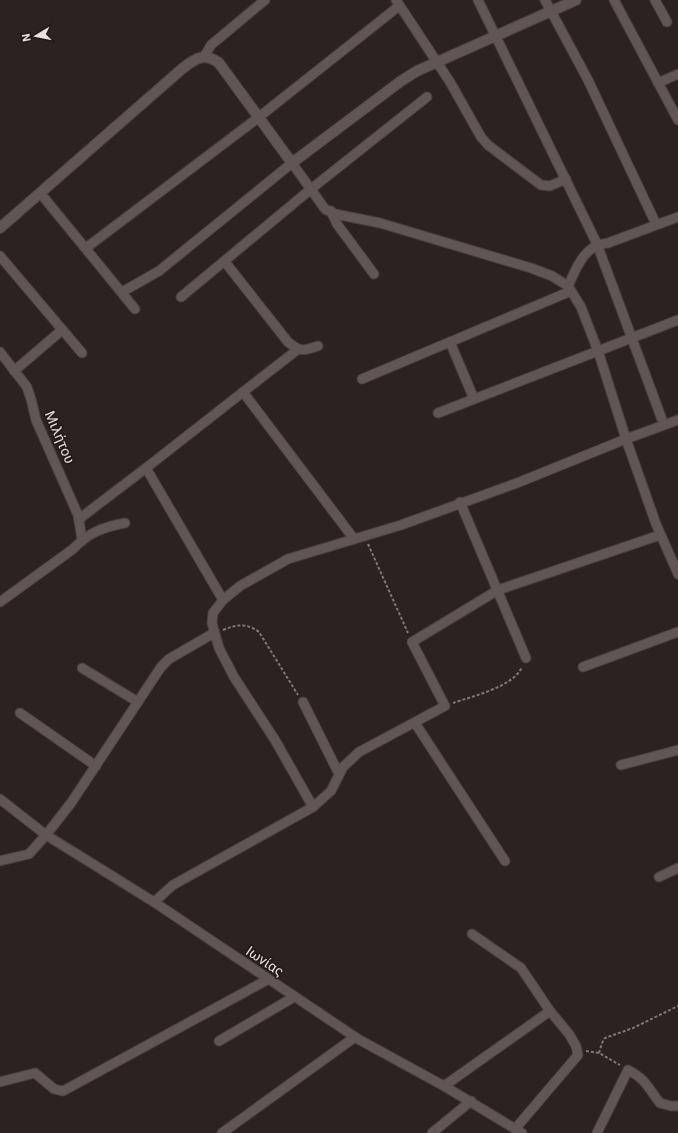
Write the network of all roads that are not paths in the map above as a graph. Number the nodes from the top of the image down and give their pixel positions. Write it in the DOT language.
graph roads {
  1 [pos="265,0"];
  2 [pos="478,0"];
  3 [pos="544,0"];
  4 [pos="576,0"];
  5 [pos="614,0"];
  6 [pos="655,0"];
  7 [pos="397,3"];
  8 [pos="550,12"];
  9 [pos="667,22"];
  10 [pos="496,36"];
  11 [pos="205,55"];
  12 [pos="437,61"];
  13 [pos="678,74"];
  14 [pos="658,83"];
  15 [pos="427,97"];
  16 [pos="259,117"];
  17 [pos="678,120"];
  18 [pos="292,163"];
  19 [pos="566,180"];
  20 [pos="311,189"];
  21 [pos="41,194"];
  22 [pos="331,212"];
  23 [pos="678,217"];
  24 [pos="656,224"];
  25 [pos="0,228"];
  26 [pos="598,244"];
  27 [pos="86,248"];
  28 [pos="0,256"];
  29 [pos="225,262"];
  30 [pos="374,274"];
  31 [pos="569,289"];
  32 [pos="122,292"];
  33 [pos="181,297"];
  34 [pos="135,309"];
  35 [pos="678,320"];
  36 [pos="62,330"];
  37 [pos="632,336"];
  38 [pos="450,342"];
  39 [pos="318,346"];
  40 [pos="297,350"];
  41 [pos="598,351"];
  42 [pos="0,352"];
  43 [pos="82,353"];
  44 [pos="14,371"];
  45 [pos="362,379"];
  46 [pos="243,392"];
  47 [pos="474,399"];
  48 [pos="438,413"];
  49 [pos="678,420"];
  50 [pos="664,425"];
  51 [pos="626,439"];
  52 [pos="146,468"];
  53 [pos="460,502"];
  54 [pos="79,519"];
  55 [pos="125,523"];
  56 [pos="660,535"];
  57 [pos="82,539"];
  58 [pos="354,539"];
  59 [pos="678,574"];
  60 [pos="498,590"];
  61 [pos="223,600"];
  62 [pos="0,602"];
  63 [pos="678,632"];
  64 [pos="214,633"];
  65 [pos="526,658"];
  66 [pos="583,667"];
  67 [pos="82,668"];
  68 [pos="138,702"];
  69 [pos="303,702"];
  70 [pos="20,713"];
  71 [pos="415,723"];
  72 [pos="678,750"];
  73 [pos="621,765"];
  74 [pos="96,766"];
  75 [pos="339,774"];
  76 [pos="0,799"];
  77 [pos="313,807"];
  78 [pos="46,835"];
  79 [pos="0,861"];
  80 [pos="505,861"];
  81 [pos="678,868"];
  82 [pos="659,877"];
  83 [pos="154,902"];
  84 [pos="472,934"];
  85 [pos="267,980"];
  86 [pos="294,997"];
  87 [pos="550,1011"];
  88 [pos="355,1037"];
  89 [pos="219,1041"];
  90 [pos="0,1082"];
  91 [pos="444,1086"];
  92 [pos="471,1101"];
  93 [pos="678,1106"];
  94 [pos="519,1131"];
  95 [pos="222,1133"];
  96 [pos="432,1133"];
  97 [pos="597,1133"];
  1 -- 11 [label="street"];
  2 -- 10 [label="street"];
  3 -- 8 [label="street"];
  4 -- 8 [label="street"];
  5 -- 14 [label="street"];
  6 -- 9 [label="street"];
  7 -- 12 [label="street"];
  7 -- 16 [label="street"];
  8 -- 10 [label="street"];
  8 -- 24 [label="street"];
  10 -- 12 [label="street"];
  10 -- 19 [label="street"];
  11 -- 16 [label="street"];
  11 -- 21 [label="street"];
  12 -- 18 [label="street"];
  12 -- 19 [label="street"];
  13 -- 14 [label="street"];
  14 -- 17 [label="street"];
  15 -- 20 [label="street"];
  16 -- 18 [label="street"];
  16 -- 27 [label="street"];
  18 -- 20 [label="street"];
  18 -- 32 [label="street"];
  19 -- 26 [label="street"];
  20 -- 22 [label="street"];
  20 -- 29 [label="street"];
  21 -- 25 [label="street"];
  21 -- 27 [label="street"];
  22 -- 30 [label="street"];
  22 -- 31 [label="street"];
  23 -- 24 [label="street"];
  24 -- 26 [label="street"];
  26 -- 31 [label="street"];
  26 -- 37 [label="street"];
  27 -- 32 [label="street"];
  28 -- 36 [label="street"];
  29 -- 33 [label="street"];
  29 -- 40 [label="street"];
  31 -- 38 [label="street"];
  31 -- 41 [label="street"];
  32 -- 34 [label="street"];
  35 -- 37 [label="street"];
  36 -- 43 [label="street"];
  36 -- 44 [label="street"];
  37 -- 41 [label="street"];
  37 -- 50 [label="street"];
  38 -- 45 [label="street"];
  38 -- 47 [label="street"];
  39 -- 40 [label="street"];
  40 -- 46 [label="street"];
  41 -- 47 [label="street"];
  41 -- 51 [label="street"];
  42 -- 44 [label="street, Μιλήτου"];
  44 -- 54 [label="street, Μιλήτου"];
  46 -- 52 [label="street"];
  46 -- 58 [label="street"];
  47 -- 48 [label="street"];
  49 -- 50 [label="street"];
  50 -- 51 [label="street"];
  51 -- 53 [label="street"];
  51 -- 56 [label="street"];
  52 -- 54 [label="street"];
  52 -- 61 [label="street"];
  53 -- 58 [label="street"];
  53 -- 60 [label="street"];
  54 -- 57 [label="street, Μιλήτου"];
  55 -- 57 [label="street"];
  56 -- 59 [label="street"];
  56 -- 60 [label="street"];
  57 -- 62 [label="street"];
  58 -- 61 [label="street"];
  60 -- 65 [label="street"];
  60 -- 71 [label="street"];
  61 -- 64 [label="street"];
  63 -- 66 [label="street"];
  64 -- 68 [label="street"];
  64 -- 77 [label="street"];
  67 -- 68 [label="street"];
  68 -- 74 [label="street"];
  69 -- 75 [label="street"];
  70 -- 74 [label="street"];
  71 -- 75 [label="street"];
  71 -- 80 [label="street"];
  72 -- 73 [label="street"];
  74 -- 78 [label="street"];
  75 -- 77 [label="street"];
  76 -- 78 [label="street, Ιωνίας"];
  77 -- 83 [label="street"];
  78 -- 79 [label="street"];
  78 -- 83 [label="street, Ιωνίας"];
  81 -- 82 [label="street"];
  83 -- 85 [label="street, Ιωνίας"];
  84 -- 87 [label="street"];
  85 -- 86 [label="street, Ιωνίας"];
  85 -- 90 [label="street"];
  86 -- 88 [label="street, Ιωνίας"];
  86 -- 89 [label="street"];
  87 -- 91 [label="street"];
  87 -- 94 [label="street"];
  88 -- 91 [label="street, Ιωνίας"];
  88 -- 95 [label="street"];
  91 -- 92 [label="street, Ιωνίας"];
  92 -- 94 [label="street, Ιωνίας"];
  92 -- 96 [label="street"];
  93 -- 97 [label="street"];
}
